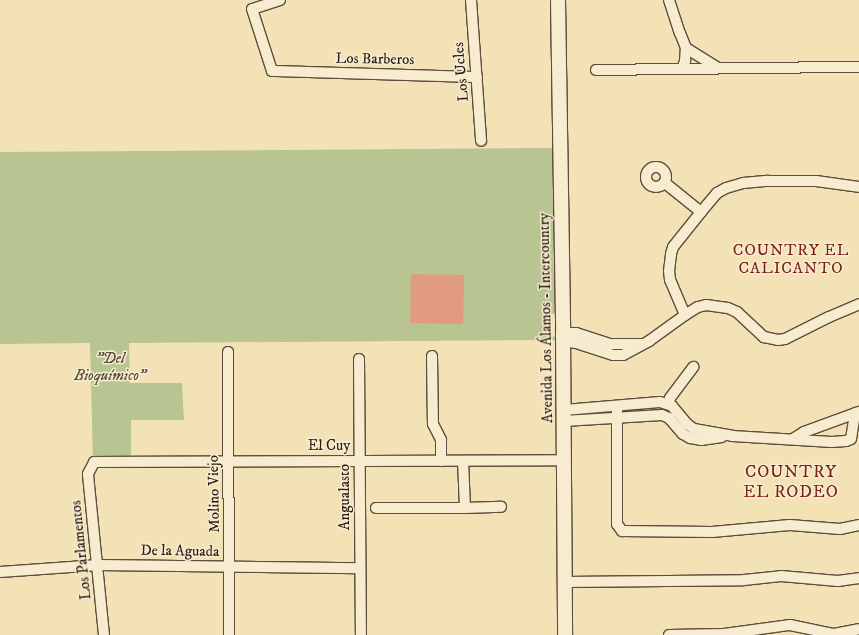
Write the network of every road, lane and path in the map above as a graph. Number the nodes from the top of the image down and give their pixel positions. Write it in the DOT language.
graph roads {
  1 [pos="280,0"];
  2 [pos="471,0"];
  3 [pos="558,0"];
  4 [pos="669,0"];
  5 [pos="686,48"];
  6 [pos="859,67"];
  7 [pos="719,68"];
  8 [pos="682,69"];
  9 [pos="596,70"];
  10 [pos="477,77"];
  11 [pos="481,141"];
  12 [pos="665,183"];
  13 [pos="848,186"];
  14 [pos="859,187"];
  15 [pos="859,191"];
  16 [pos="701,212"];
  17 [pos="859,304"];
  18 [pos="685,315"];
  19 [pos="563,337"];
  20 [pos="228,352"];
  21 [pos="432,356"];
  22 [pos="359,359"];
  23 [pos="693,367"];
  24 [pos="668,403"];
  25 [pos="617,407"];
  26 [pos="857,412"];
  27 [pos="564,416"];
  28 [pos="618,418"];
  29 [pos="732,436"];
  30 [pos="793,439"];
  31 [pos="564,460"];
  32 [pos="360,461"];
  33 [pos="441,461"];
  34 [pos="463,461"];
  35 [pos="94,462"];
  36 [pos="228,462"];
  37 [pos="501,507"];
  38 [pos="376,508"];
  39 [pos="464,508"];
  40 [pos="859,525"];
  41 [pos="98,565"];
  42 [pos="230,567"];
  43 [pos="360,568"];
  44 [pos="0,572"];
  45 [pos="859,578"];
  46 [pos="565,582"];
  47 [pos="859,628"];
  48 [pos="814,632"];
  49 [pos="104,635"];
  50 [pos="229,635"];
  51 [pos="361,635"];
  52 [pos="565,635"];
  53 [pos="669,635"];
  54 [pos="724,635"];
  1 -- 10 [label="street, Los Barberos"];
  2 -- 10 [label="street, Los Ucles"];
  3 -- 19 [label="main road, Avenida Los Álamos - Intercountry"];
  4 -- 5 [label="street"];
  5 -- 7 [label="street"];
  5 -- 8 [label="street"];
  6 -- 7 [label="street"];
  7 -- 8 [label="street"];
  8 -- 9 [label="street"];
  10 -- 11 [label="street, Los Ucles"];
  12 -- 16 [label="street"];
  13 -- 14 [label="street"];
  13 -- 15 [label="street"];
  13 -- 16 [label="street"];
  16 -- 18 [label="street"];
  17 -- 18 [label="street"];
  18 -- 19 [label="street"];
  19 -- 27 [label="main road, Avenida Los Álamos - Intercountry"];
  20 -- 36 [label="street, Molino Viejo"];
  21 -- 33 [label="street"];
  22 -- 32 [label="street, Angualasto"];
  23 -- 24 [label="street"];
  24 -- 25 [label="street"];
  24 -- 29 [label="street"];
  25 -- 27 [label="street"];
  25 -- 28 [label="street"];
  26 -- 30 [label="street"];
  26 -- 30 [label="street"];
  27 -- 28 [label="street"];
  27 -- 31 [label="main road, Avenida Los Álamos - Intercountry"];
  28 -- 29 [label="street"];
  28 -- 40 [label="street"];
  29 -- 30 [label="street"];
  31 -- 34 [label="street, El Cuy"];
  31 -- 46 [label="main road, Avenida Los Álamos - Intercountry"];
  32 -- 33 [label="street, El Cuy"];
  32 -- 36 [label="street, El Cuy"];
  32 -- 43 [label="street, Angualasto"];
  33 -- 34 [label="street, El Cuy"];
  34 -- 39 [label="street"];
  35 -- 36 [label="street, El Cuy"];
  35 -- 41 [label="street, Los Parlamentos"];
  36 -- 42 [label="street, Molino Viejo"];
  37 -- 39 [label="street"];
  38 -- 39 [label="street"];
  41 -- 42 [label="street, De la Aguada"];
  41 -- 44 [label="street, De la Aguada"];
  41 -- 49 [label="street, Los Parlamentos"];
  42 -- 43 [label="street, De la Aguada"];
  42 -- 50 [label="street, Molino Viejo"];
  43 -- 51 [label="street, Angualasto"];
  45 -- 46 [label="street"];
  46 -- 52 [label="main road, Avenida Los Álamos - Intercountry"];
  47 -- 48 [label="street"];
  48 -- 54 [label="street"];
  53 -- 54 [label="street"];
}
